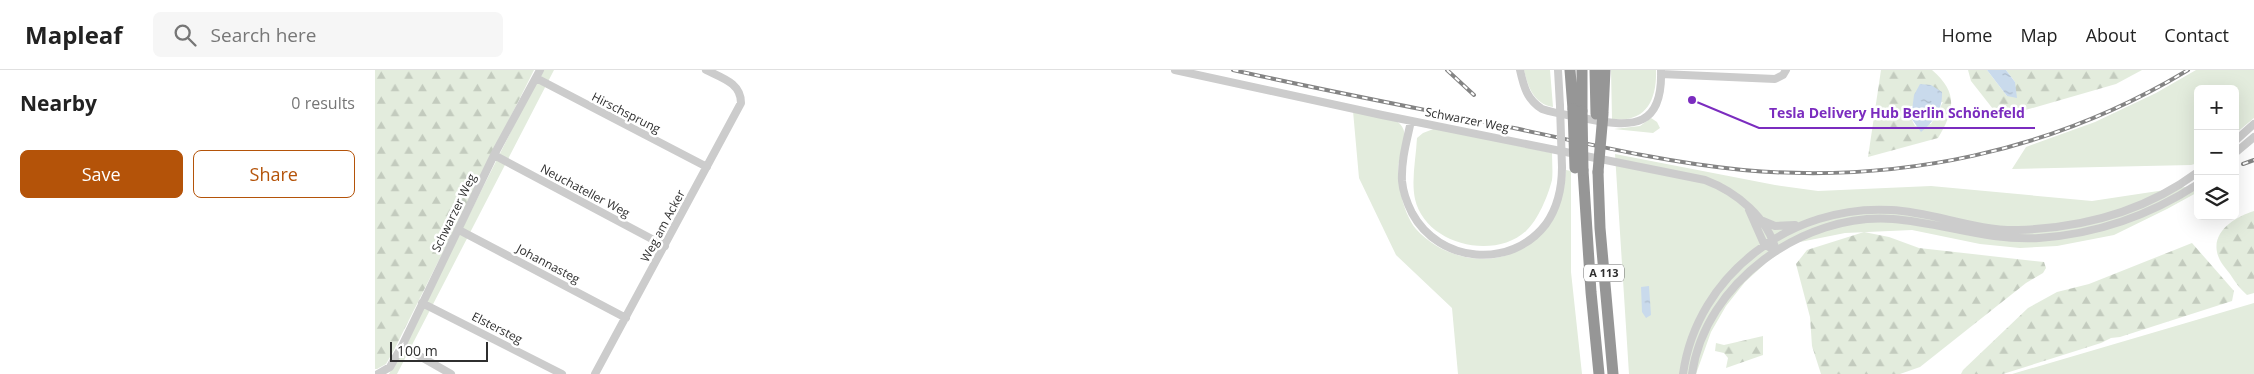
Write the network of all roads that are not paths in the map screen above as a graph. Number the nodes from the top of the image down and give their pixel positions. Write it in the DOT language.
graph roads {
  1 [pos="540,70"];
  2 [pos="706,70"];
  3 [pos="1175,70"];
  4 [pos="1520,70"];
  5 [pos="1558,70"];
  6 [pos="1570,70"];
  7 [pos="1582,70"];
  8 [pos="1595,70"];
  9 [pos="1605,70"];
  10 [pos="1785,70"];
  11 [pos="1661,72"];
  12 [pos="536,78"];
  13 [pos="1578,110"];
  14 [pos="1600,114"];
  15 [pos="1411,121"];
  16 [pos="2254,124"];
  17 [pos="2239,137"];
  18 [pos="2252,138"];
  19 [pos="2239,149"];
  20 [pos="494,155"];
  21 [pos="707,167"];
  22 [pos="2194,174"];
  23 [pos="2194,186"];
  24 [pos="1748,207"];
  25 [pos="1758,216"];
  26 [pos="1798,225"];
  27 [pos="459,230"];
  28 [pos="1773,239"];
  29 [pos="1764,244"];
  30 [pos="665,246"];
  31 [pos="1776,252"];
  32 [pos="422,303"];
  33 [pos="627,318"];
  34 [pos="402,346"];
  35 [pos="378,374"];
  36 [pos="451,374"];
  37 [pos="562,374"];
  38 [pos="595,374"];
  39 [pos="1599,374"];
  40 [pos="1613,374"];
  41 [pos="1683,374"];
  42 [pos="1692,374"];
  1 -- 12 [label="street, Schwarzer Weg"];
  2 -- 21 [label="street, Weg am Acker"];
  3 -- 15 [label="street, Schwarzer Weg"];
  4 -- 11 [label="street"];
  5 -- 15 [label="street, bridge"];
  6 -- 13 [label="highway"];
  7 -- 13 [label="highway, A 113"];
  8 -- 14 [label="highway"];
  9 -- 14 [label="highway"];
  10 -- 11 [label="street"];
  12 -- 20 [label="street, Schwarzer Weg"];
  12 -- 21 [label="street, Hirschsprung"];
  13 -- 39 [label="highway, A 113, bridge"];
  14 -- 40 [label="highway, A 113, bridge"];
  15 -- 24 [label="street, Schwarzer Weg"];
  16 -- 17 [label="street"];
  18 -- 19 [label="street"];
  20 -- 27 [label="street, Schwarzer Weg"];
  20 -- 30 [label="street, Neuchateller Weg"];
  21 -- 30 [label="street, Weg am Acker"];
  22 -- 26 [label="street"];
  23 -- 31 [label="street"];
  24 -- 25 [label="street, Schwarzer Weg"];
  24 -- 29 [label="street, Schwarzer Weg"];
  25 -- 26 [label="street"];
  25 -- 28 [label="street, Schwarzer Weg"];
  26 -- 28 [label="street"];
  27 -- 32 [label="street, Schwarzer Weg"];
  27 -- 33 [label="street, Johannasteg"];
  28 -- 29 [label="street"];
  28 -- 31 [label="street, Schwarzer Weg"];
  29 -- 31 [label="street"];
  29 -- 41 [label="street"];
  30 -- 33 [label="street, Weg am Acker"];
  31 -- 42 [label="street"];
  32 -- 34 [label="street, Schwarzer Weg"];
  32 -- 37 [label="street, Elstersteg"];
  33 -- 38 [label="street, Weg am Acker"];
  34 -- 35 [label="street, Schwarzer Weg"];
  34 -- 36 [label="street"];
}
